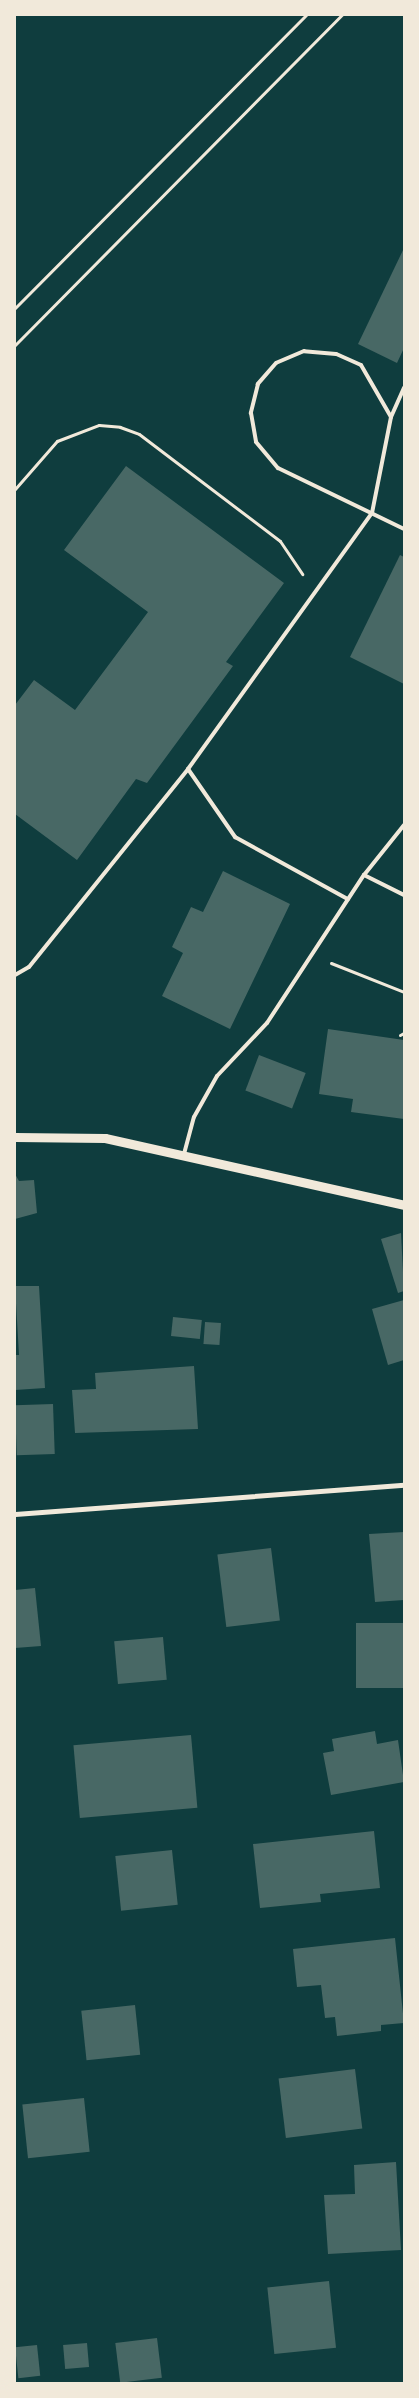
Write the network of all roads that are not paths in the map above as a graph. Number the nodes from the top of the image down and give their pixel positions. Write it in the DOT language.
graph roads {
  1 [pos="404,388"];
  2 [pos="391,417"];
  3 [pos="372,513"];
  4 [pos="404,530"];
  5 [pos="188,769"];
  6 [pos="404,826"];
  7 [pos="364,875"];
  8 [pos="404,895"];
  9 [pos="348,900"];
  10 [pos="15,975"];
  11 [pos="15,1137"];
  12 [pos="184,1154"];
  13 [pos="404,1205"];
  14 [pos="404,1485"];
  15 [pos="15,1514"];
  1 -- 2 [label="lane"];
  2 -- 3 [label="lane"];
  2 -- 3 [label="lane"];
  3 -- 4 [label="lane"];
  3 -- 5 [label="lane"];
  5 -- 9 [label="lane"];
  5 -- 10 [label="lane"];
  6 -- 7 [label="lane"];
  7 -- 8 [label="lane"];
  7 -- 9 [label="lane"];
  9 -- 12 [label="lane"];
  11 -- 12 [label="street"];
  12 -- 13 [label="street"];
  14 -- 15 [label="street"];
}
